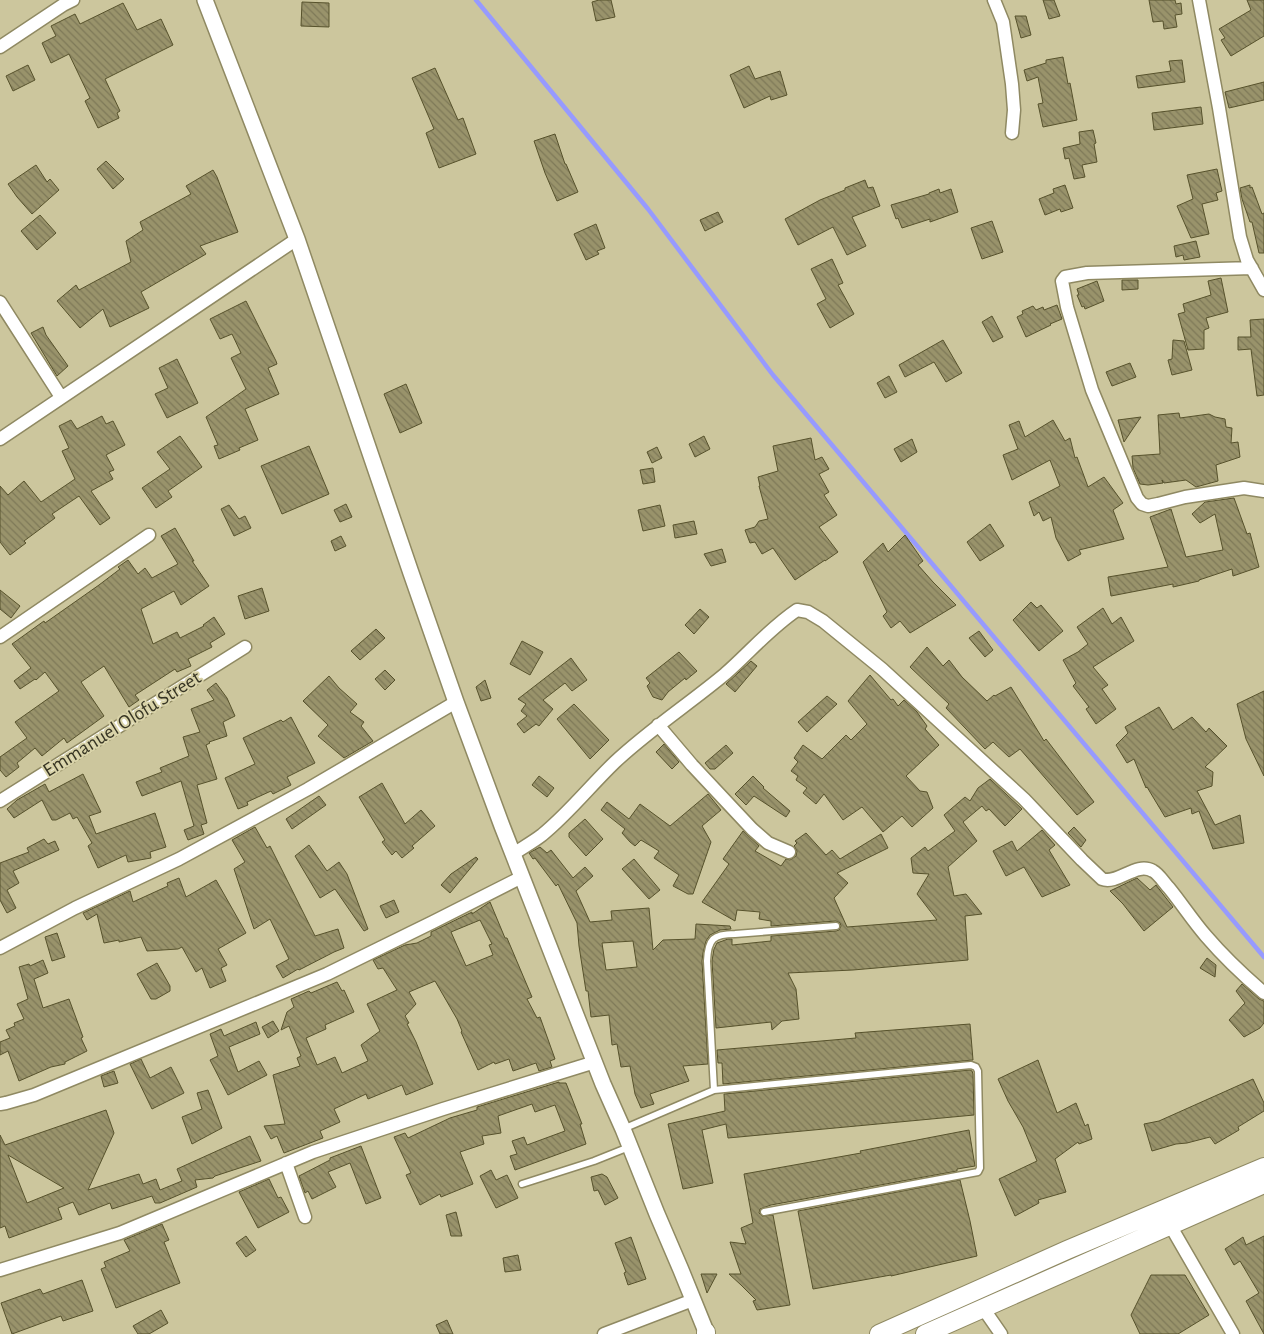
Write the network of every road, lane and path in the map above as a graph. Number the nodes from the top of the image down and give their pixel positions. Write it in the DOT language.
graph roads {
  1 [pos="73,0"];
  2 [pos="205,0"];
  3 [pos="994,0"];
  4 [pos="1200,1"];
  5 [pos="0,47"];
  6 [pos="1012,133"];
  7 [pos="297,240"];
  8 [pos="1252,268"];
  9 [pos="1264,290"];
  10 [pos="0,302"];
  11 [pos="61,397"];
  12 [pos="0,439"];
  13 [pos="1264,491"];
  14 [pos="149,535"];
  15 [pos="0,637"];
  16 [pos="245,647"];
  17 [pos="456,702"];
  18 [pos="658,725"];
  19 [pos="0,802"];
  20 [pos="789,852"];
  21 [pos="513,854"];
  22 [pos="522,877"];
  23 [pos="836,926"];
  24 [pos="0,948"];
  25 [pos="1264,993"];
  26 [pos="595,1062"];
  27 [pos="714,1090"];
  28 [pos="0,1104"];
  29 [pos="623,1129"];
  30 [pos="630,1146"];
  31 [pos="286,1163"];
  32 [pos="1264,1167"];
  33 [pos="522,1184"];
  34 [pos="1264,1184"];
  35 [pos="764,1212"];
  36 [pos="305,1217"];
  37 [pos="1170,1225"];
  38 [pos="0,1270"];
  39 [pos="693,1300"];
  40 [pos="983,1308"];
  41 [pos="706,1333"];
  42 [pos="604,1334"];
  43 [pos="879,1334"];
  44 [pos="925,1334"];
  45 [pos="1001,1334"];
  46 [pos="1233,1334"];
  1 -- 5 [label="street"];
  2 -- 7 [label="street"];
  3 -- 6 [label="street"];
  4 -- 8 [label="street"];
  7 -- 11 [label="street"];
  7 -- 17 [label="street"];
  8 -- 9 [label="street"];
  8 -- 13 [label="street"];
  10 -- 11 [label="street"];
  11 -- 12 [label="street"];
  14 -- 15 [label="street"];
  16 -- 19 [label="street, Emmanuel Olofu Street"];
  17 -- 21 [label="street"];
  17 -- 24 [label="street"];
  18 -- 20 [label="street"];
  18 -- 21 [label="street"];
  18 -- 25 [label="street"];
  21 -- 22 [label="street"];
  22 -- 26 [label="street"];
  22 -- 28 [label="street"];
  23 -- 27 [label="lane"];
  26 -- 29 [label="street"];
  26 -- 31 [label="street"];
  27 -- 29 [label="lane"];
  27 -- 35 [label="lane"];
  29 -- 30 [label="street"];
  30 -- 33 [label="lane"];
  30 -- 39 [label="street"];
  31 -- 36 [label="street"];
  31 -- 38 [label="street"];
  32 -- 43 [label="main road"];
  34 -- 37 [label="main road"];
  37 -- 40 [label="main road"];
  37 -- 46 [label="street"];
  39 -- 41 [label="street"];
  39 -- 42 [label="street"];
  40 -- 44 [label="main road"];
  40 -- 45 [label="street"];
}
